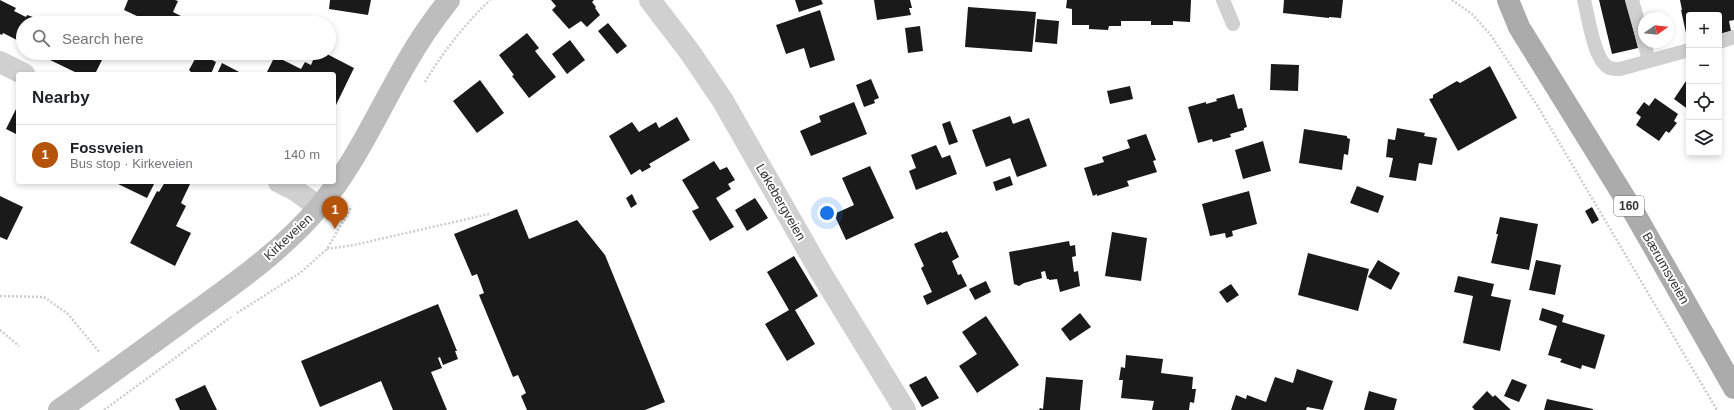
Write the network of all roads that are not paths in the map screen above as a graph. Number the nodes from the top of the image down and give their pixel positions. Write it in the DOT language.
graph roads {
  1 [pos="449,0"];
  2 [pos="650,0"];
  3 [pos="1223,0"];
  4 [pos="1491,0"];
  5 [pos="1508,0"];
  6 [pos="1584,0"];
  7 [pos="1632,0"];
  8 [pos="1233,24"];
  9 [pos="1519,27"];
  10 [pos="1734,37"];
  11 [pos="1722,41"];
  12 [pos="1686,51"];
  13 [pos="1649,60"];
  14 [pos="0,62"];
  15 [pos="20,72"];
  16 [pos="336,182"];
  17 [pos="283,184"];
  18 [pos="335,184"];
  19 [pos="319,207"];
  20 [pos="1734,388"];
  21 [pos="59,410"];
  22 [pos="905,410"];
  1 -- 16 [label="main road, Kirkeveien"];
  2 -- 22 [label="street, Løkebergveien"];
  3 -- 8 [label="lane"];
  4 -- 9 [label="main road, Bærumsveien / 160"];
  5 -- 9 [label="main road, Bærumsveien / 160"];
  6 -- 13 [label="lane"];
  7 -- 13 [label="lane"];
  9 -- 20 [label="main road, Bærumsveien / 160"];
  10 -- 11 [label="lane"];
  12 -- 13 [label="lane"];
  14 -- 15 [label="street"];
  17 -- 19 [label="street"];
  18 -- 19 [label="main road, Kirkeveien"];
  19 -- 21 [label="main road, Kirkeveien"];
}
